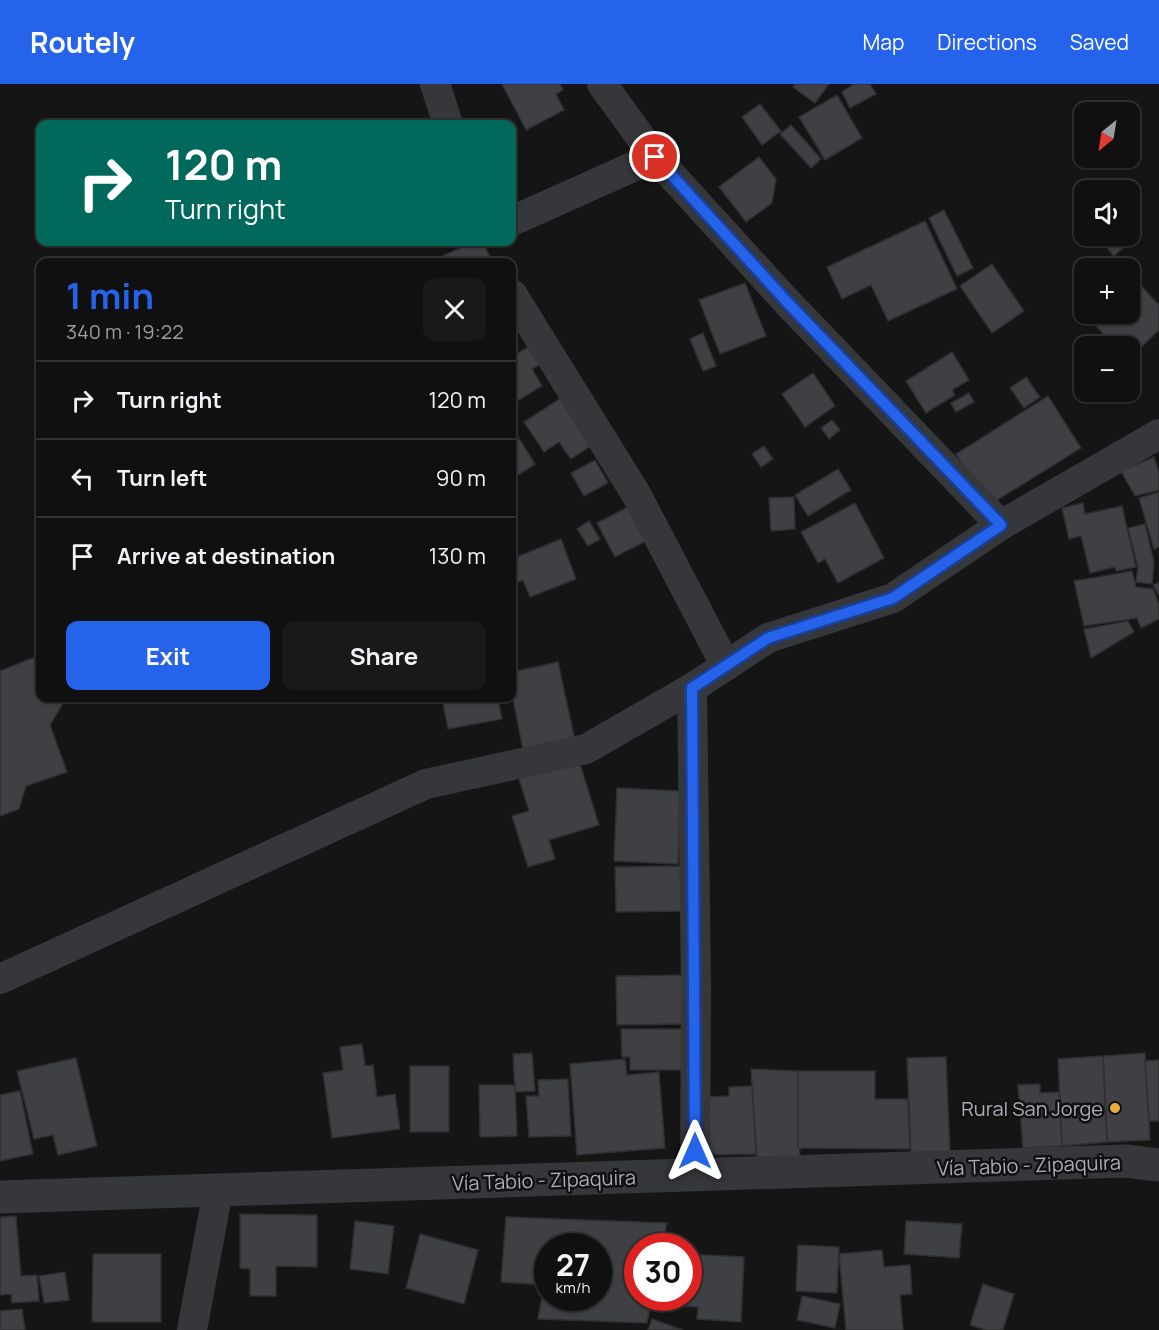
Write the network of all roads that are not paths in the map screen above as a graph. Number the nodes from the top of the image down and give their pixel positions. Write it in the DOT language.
graph roads {
  1 [pos="435,84"];
  2 [pos="602,84"];
  3 [pos="447,120"];
  4 [pos="655,157"];
  5 [pos="516,218"];
  6 [pos="516,300"];
  7 [pos="1159,434"];
  8 [pos="1001,525"];
  9 [pos="726,666"];
  10 [pos="692,688"];
  11 [pos="0,979"];
  12 [pos="1159,1165"];
  13 [pos="695,1175"];
  14 [pos="218,1191"];
  15 [pos="0,1197"];
  16 [pos="192,1330"];
  1 -- 3 [label="street"];
  2 -- 4 [label="street"];
  4 -- 5 [label="street"];
  4 -- 8 [label="street"];
  6 -- 9 [label="street"];
  7 -- 8 [label="street"];
  8 -- 9 [label="street"];
  9 -- 10 [label="street"];
  10 -- 11 [label="street"];
  10 -- 13 [label="street"];
  12 -- 13 [label="street, Vía Tabio - Zipaquira"];
  13 -- 14 [label="street, Vía Tabio - Zipaquira"];
  14 -- 15 [label="street, Vía Tabio - Zipaquira"];
  14 -- 16 [label="street"];
}
